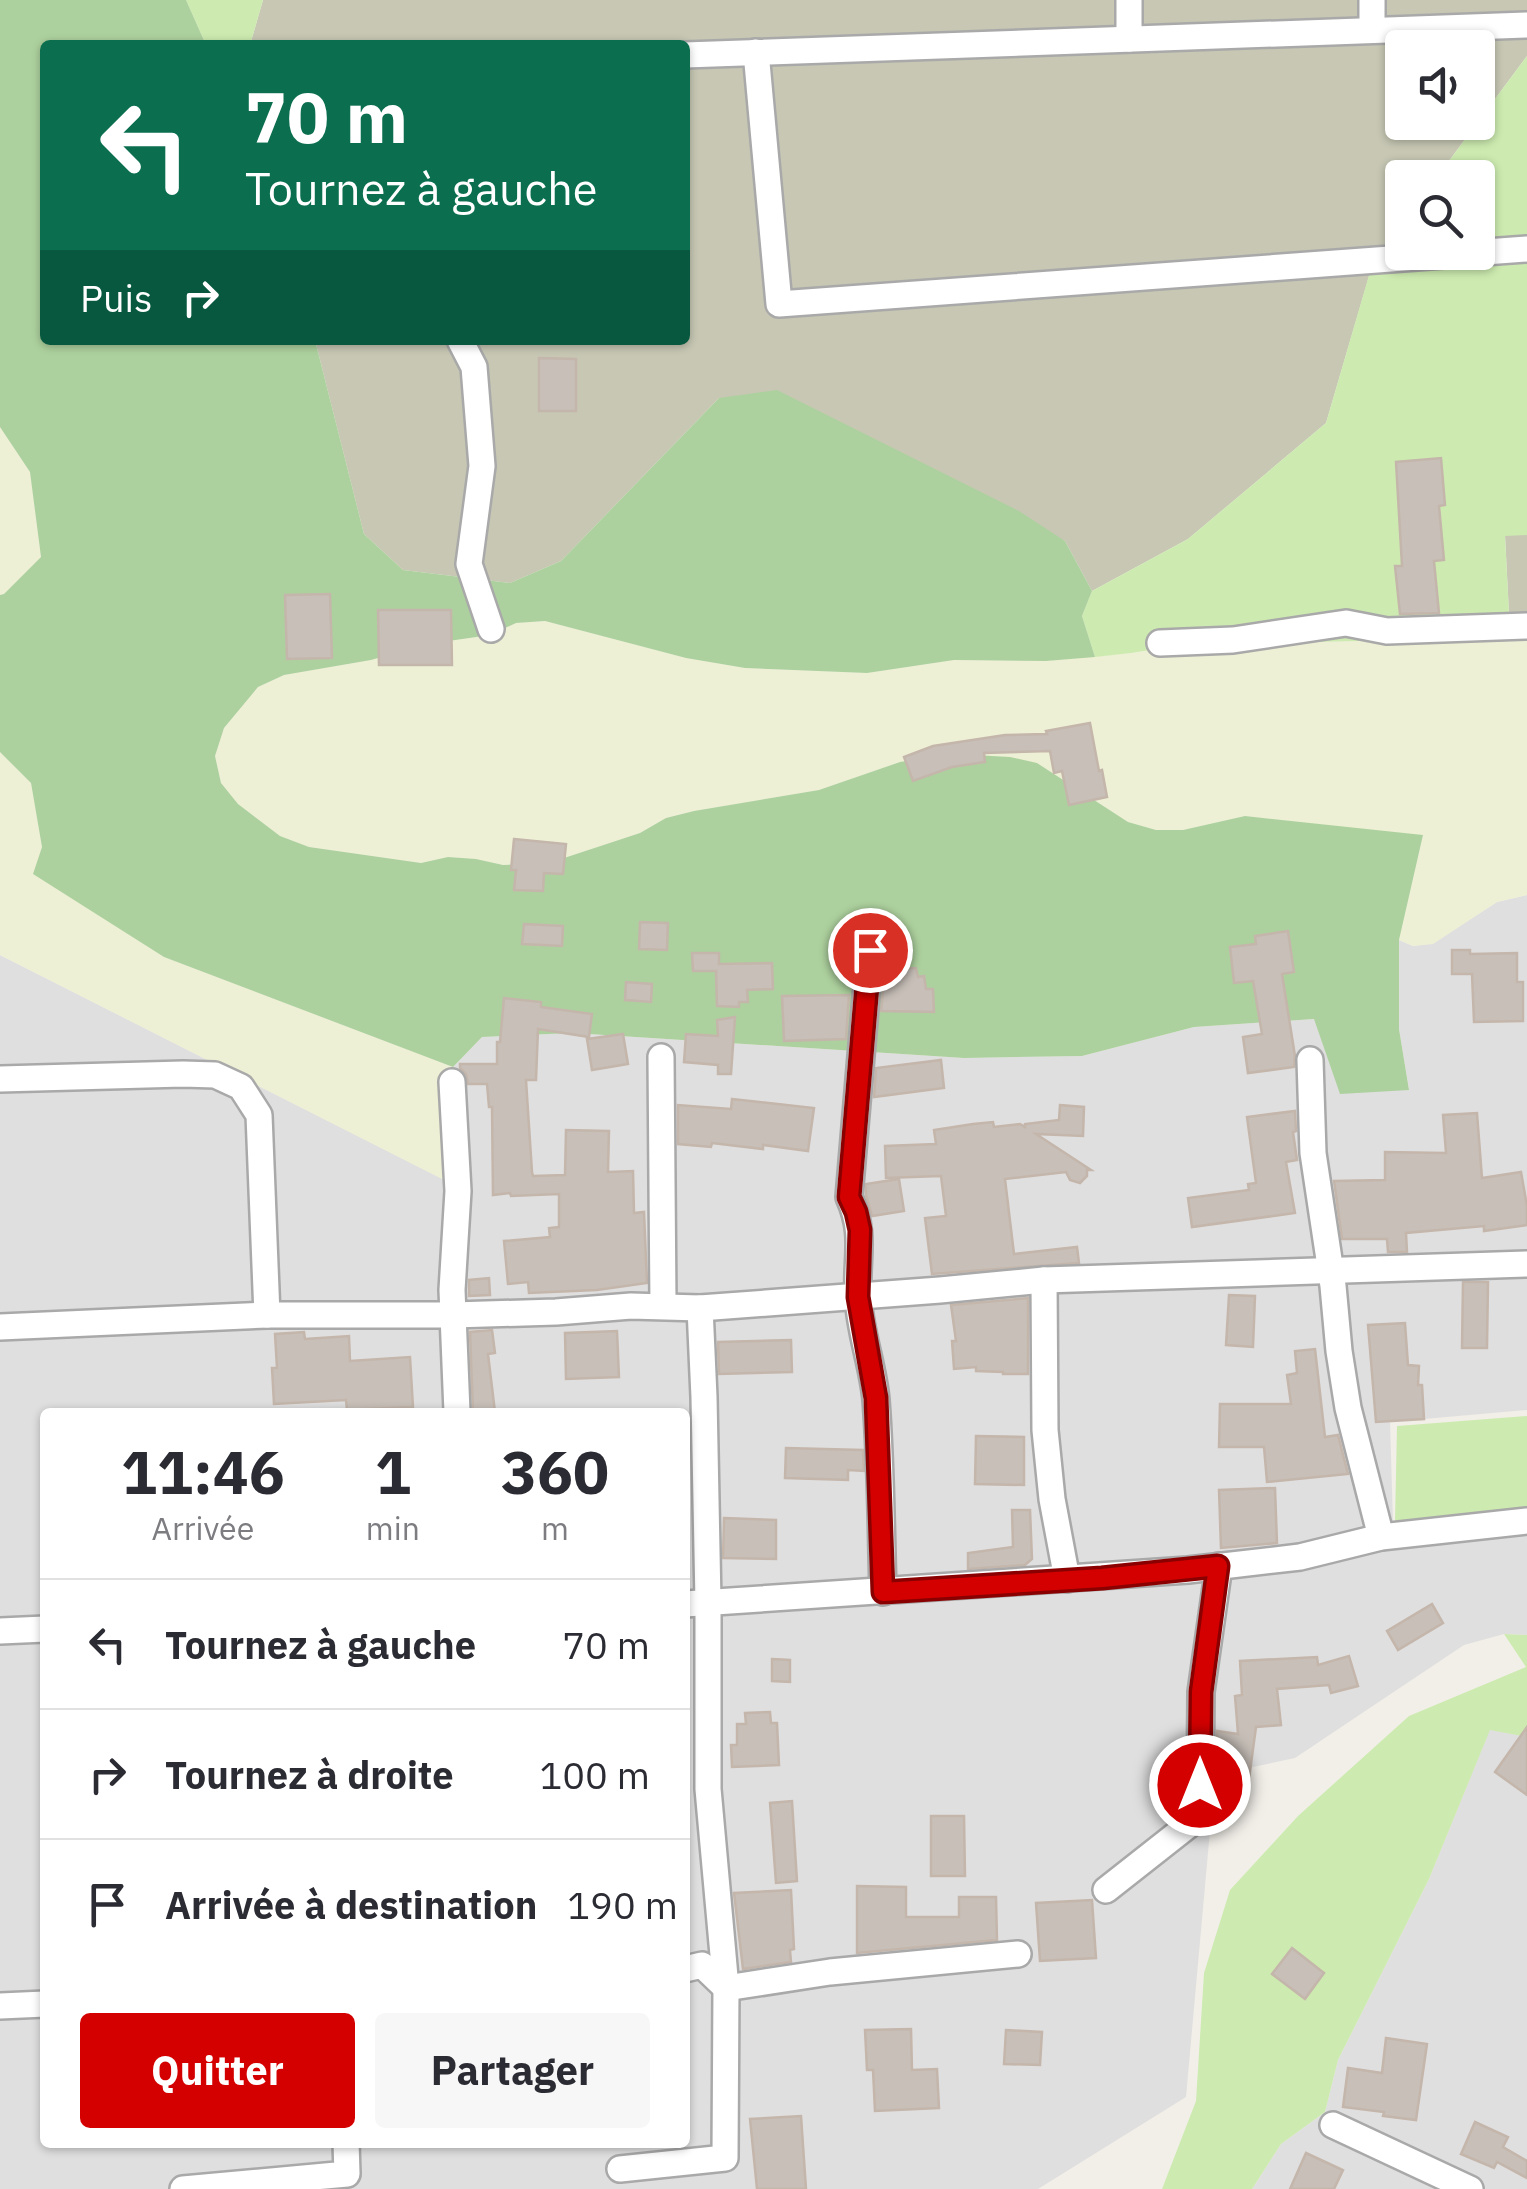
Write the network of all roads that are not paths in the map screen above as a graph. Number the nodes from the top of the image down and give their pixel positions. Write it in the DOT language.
graph roads {
  1 [pos="1129,0"];
  2 [pos="1372,0"];
  3 [pos="1527,25"];
  4 [pos="1372,30"];
  5 [pos="1129,39"];
  6 [pos="756,52"];
  7 [pos="690,55"];
  8 [pos="1527,249"];
  9 [pos="463,345"];
  10 [pos="1527,626"];
  11 [pos="492,629"];
  12 [pos="1160,643"];
  13 [pos="870,950"];
  14 [pos="661,1057"];
  15 [pos="1310,1060"];
  16 [pos="0,1079"];
  17 [pos="452,1082"];
  18 [pos="1527,1264"];
  19 [pos="1331,1271"];
  20 [pos="1044,1280"];
  21 [pos="858,1297"];
  22 [pos="663,1306"];
  23 [pos="700,1308"];
  24 [pos="453,1315"];
  25 [pos="267,1316"];
  26 [pos="0,1326"];
  27 [pos="456,1408"];
  28 [pos="1527,1521"];
  29 [pos="1381,1537"];
  30 [pos="1218,1566"];
  31 [pos="1068,1578"];
  32 [pos="883,1592"];
  33 [pos="697,1604"];
  34 [pos="40,1629"];
  35 [pos="0,1631"];
  36 [pos="697,1790"];
  37 [pos="1106,1890"];
  38 [pos="1018,1954"];
  39 [pos="690,1968"];
  40 [pos="726,1988"];
  41 [pos="40,2004"];
  42 [pos="0,2006"];
  43 [pos="1333,2124"];
  44 [pos="346,2148"];
  45 [pos="620,2169"];
  46 [pos="183,2189"];
  47 [pos="1470,2189"];
  1 -- 5 [label="street"];
  2 -- 4 [label="street"];
  3 -- 4 [label="street"];
  4 -- 5 [label="street"];
  5 -- 6 [label="street"];
  6 -- 7 [label="street"];
  6 -- 8 [label="street"];
  9 -- 11 [label="street"];
  10 -- 12 [label="street"];
  13 -- 21 [label="street"];
  14 -- 22 [label="street"];
  15 -- 19 [label="street"];
  16 -- 25 [label="street"];
  17 -- 24 [label="street"];
  18 -- 19 [label="street"];
  19 -- 20 [label="street"];
  19 -- 29 [label="street"];
  20 -- 21 [label="street"];
  20 -- 31 [label="street"];
  21 -- 23 [label="street"];
  21 -- 32 [label="street"];
  22 -- 23 [label="street"];
  22 -- 24 [label="street"];
  23 -- 33 [label="street"];
  24 -- 25 [label="street"];
  24 -- 27 [label="street"];
  25 -- 26 [label="street"];
  28 -- 29 [label="street"];
  29 -- 30 [label="street"];
  30 -- 31 [label="street"];
  30 -- 37 [label="street"];
  31 -- 32 [label="street"];
  32 -- 33 [label="street"];
  33 -- 36 [label="street"];
  34 -- 35 [label="street"];
  36 -- 40 [label="street"];
  38 -- 40 [label="street"];
  39 -- 40 [label="street"];
  40 -- 45 [label="street"];
  41 -- 42 [label="street"];
  43 -- 47 [label="street"];
  44 -- 46 [label="street"];
}
